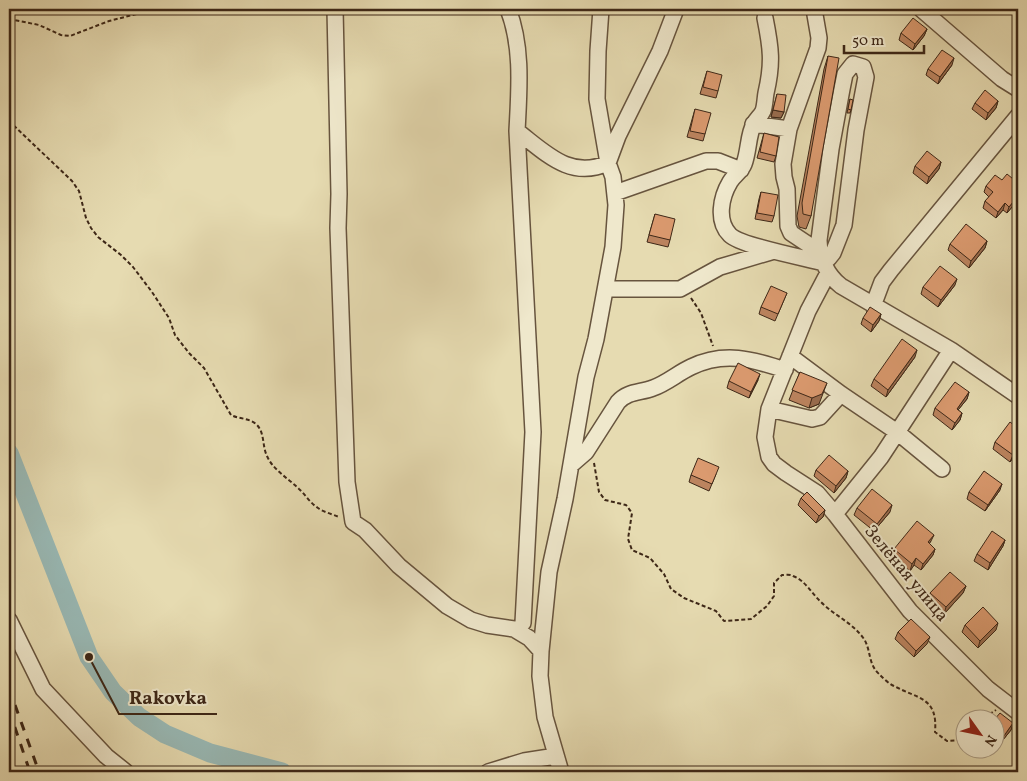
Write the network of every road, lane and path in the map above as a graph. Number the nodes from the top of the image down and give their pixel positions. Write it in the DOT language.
graph roads {
  1 [pos="156,9"];
  2 [pos="335,9"];
  3 [pos="508,9"];
  4 [pos="601,9"];
  5 [pos="676,9"];
  6 [pos="814,9"];
  7 [pos="921,9"];
  8 [pos="765,18"];
  9 [pos="9,19"];
  10 [pos="1018,89"];
  11 [pos="1018,116"];
  12 [pos="9,120"];
  13 [pos="753,124"];
  14 [pos="789,129"];
  15 [pos="518,131"];
  16 [pos="608,163"];
  17 [pos="741,170"];
  18 [pos="615,193"];
  19 [pos="776,251"];
  20 [pos="824,263"];
  21 [pos="606,289"];
  22 [pos="680,289"];
  23 [pos="873,306"];
  24 [pos="951,350"];
  25 [pos="718,357"];
  26 [pos="787,363"];
  27 [pos="841,394"];
  28 [pos="1018,396"];
  29 [pos="769,409"];
  30 [pos="896,432"];
  31 [pos="594,463"];
  32 [pos="572,464"];
  33 [pos="942,469"];
  34 [pos="835,514"];
  35 [pos="353,522"];
  36 [pos="545,600"];
  37 [pos="9,620"];
  38 [pos="518,626"];
  39 [pos="541,651"];
  40 [pos="1018,712"];
  41 [pos="954,741"];
  42 [pos="556,756"];
  43 [pos="126,772"];
  44 [pos="488,772"];
  45 [pos="562,772"];
  1 -- 9 [label="path"];
  2 -- 35 [label="street"];
  3 -- 15 [label="street"];
  4 -- 16 [label="street"];
  5 -- 16 [label="street"];
  6 -- 14 [label="street"];
  7 -- 10 [label="street"];
  8 -- 13 [label="street"];
  11 -- 23 [label="street"];
  12 -- 35 [label="path"];
  13 -- 14 [label="street"];
  13 -- 17 [label="street"];
  14 -- 20 [label="street"];
  15 -- 16 [label="street"];
  15 -- 38 [label="street"];
  16 -- 18 [label="street"];
  17 -- 18 [label="street"];
  17 -- 19 [label="street"];
  18 -- 21 [label="street"];
  19 -- 20 [label="street"];
  19 -- 22 [label="street"];
  20 -- 20 [label="street"];
  20 -- 23 [label="street"];
  20 -- 26 [label="street"];
  21 -- 22 [label="street"];
  21 -- 32 [label="street"];
  22 -- 25 [label="path"];
  23 -- 24 [label="street"];
  24 -- 28 [label="street"];
  24 -- 30 [label="street"];
  25 -- 26 [label="street"];
  25 -- 32 [label="street"];
  26 -- 27 [label="street"];
  26 -- 29 [label="street"];
  27 -- 29 [label="street"];
  27 -- 30 [label="street"];
  29 -- 34 [label="street, Зелёная улица"];
  30 -- 33 [label="street"];
  30 -- 34 [label="street"];
  31 -- 41 [label="path"];
  32 -- 36 [label="street"];
  34 -- 40 [label="street, Зелёная улица"];
  35 -- 38 [label="street"];
  36 -- 38 [label="street"];
  36 -- 39 [label="street"];
  37 -- 43 [label="street"];
  38 -- 39 [label="street"];
  39 -- 42 [label="street"];
  42 -- 44 [label="street"];
  42 -- 45 [label="street"];
}
